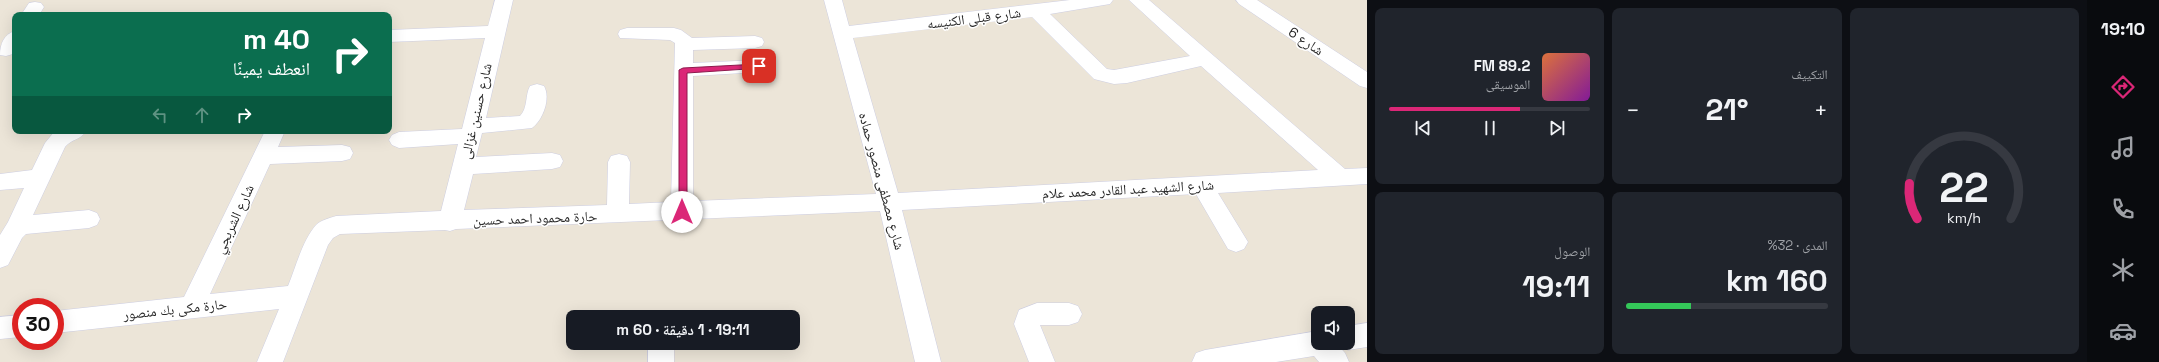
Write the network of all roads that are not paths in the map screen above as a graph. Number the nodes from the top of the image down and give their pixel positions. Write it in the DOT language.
graph roads {
  1 [pos="504,0"];
  2 [pos="833,0"];
  3 [pos="1097,0"];
  4 [pos="1138,0"];
  5 [pos="1245,0"];
  6 [pos="1036,11"];
  7 [pos="495,32"];
  8 [pos="843,33"];
  9 [pos="627,34"];
  10 [pos="392,36"];
  11 [pos="756,42"];
  12 [pos="684,44"];
  13 [pos="1204,59"];
  14 [pos="759,66"];
  15 [pos="683,70"];
  16 [pos="1367,81"];
  17 [pos="537,91"];
  18 [pos="471,131"];
  19 [pos="68,134"];
  20 [pos="274,134"];
  21 [pos="399,140"];
  22 [pos="342,153"];
  23 [pos="263,156"];
  24 [pos="552,161"];
  25 [pos="619,162"];
  26 [pos="463,166"];
  27 [pos="1367,176"];
  28 [pos="39,178"];
  29 [pos="1341,178"];
  30 [pos="0,182"];
  31 [pos="1202,185"];
  32 [pos="889,202"];
  33 [pos="682,212"];
  34 [pos="618,214"];
  35 [pos="89,219"];
  36 [pos="450,222"];
  37 [pos="21,224"];
  38 [pos="1236,242"];
  39 [pos="0,258"];
  40 [pos="295,296"];
  41 [pos="192,307"];
  42 [pos="1068,314"];
  43 [pos="64,321"];
  44 [pos="12,327"];
  45 [pos="0,328"];
  46 [pos="1367,335"];
  47 [pos="1355,337"];
  48 [pos="1311,344"];
  49 [pos="661,350"];
  50 [pos="1325,350"];
  51 [pos="270,362"];
  52 [pos="661,362"];
  53 [pos="928,362"];
  54 [pos="1042,362"];
  55 [pos="1205,362"];
  56 [pos="1336,362"];
  1 -- 7 [label="street, شارع حسنين غزالى"];
  2 -- 8 [label="street, شارع مصطفى منصور حماده"];
  3 -- 6 [label="street, شارع قبلى الكنيسه"];
  4 -- 13 [label="street"];
  5 -- 16 [label="street, شارع 6"];
  6 -- 8 [label="street, شارع قبلى الكنيسه"];
  6 -- 13 [label="street"];
  7 -- 10 [label="street"];
  7 -- 18 [label="street, شارع حسنين غزالى"];
  8 -- 32 [label="street, شارع مصطفى منصور حماده"];
  9 -- 12 [label="street"];
  11 -- 12 [label="street"];
  12 -- 15 [label="street"];
  13 -- 29 [label="street"];
  14 -- 15 [label="street"];
  15 -- 33 [label="street"];
  17 -- 18 [label="street"];
  18 -- 21 [label="street"];
  18 -- 26 [label="street, شارع حسنين غزالى"];
  19 -- 28 [label="street"];
  20 -- 23 [label="street, شارع الشربجي"];
  22 -- 23 [label="street"];
  23 -- 41 [label="street, شارع الشربجي"];
  24 -- 26 [label="street"];
  25 -- 34 [label="street"];
  26 -- 36 [label="street, شارع حسنين غزالى"];
  27 -- 29 [label="street, شارع الشهيد عبد القادر محمد علام"];
  28 -- 30 [label="street"];
  28 -- 37 [label="street"];
  29 -- 31 [label="street, شارع الشهيد عبد القادر محمد علام"];
  31 -- 32 [label="street, شارع الشهيد عبد القادر محمد علام"];
  31 -- 38 [label="street"];
  32 -- 33 [label="street, حارة محمود احمد حسين"];
  32 -- 53 [label="street, شارع مصطفى منصور حماده"];
  33 -- 34 [label="street, حارة محمود احمد حسين"];
  34 -- 36 [label="street, حارة محمود احمد حسين"];
  35 -- 37 [label="street"];
  36 -- 40 [label="street, حارة محمود احمد حسين"];
  37 -- 39 [label="street"];
  40 -- 41 [label="street, حارة مكى بك منصور"];
  40 -- 51 [label="street, حارة محمود احمد حسين"];
  41 -- 43 [label="street, حارة مكى بك منصور"];
  42 -- 54 [label="street"];
  44 -- 45 [label="street"];
  46 -- 47 [label="street"];
  48 -- 55 [label="street"];
  49 -- 52 [label="street"];
  50 -- 56 [label="street"];
}
